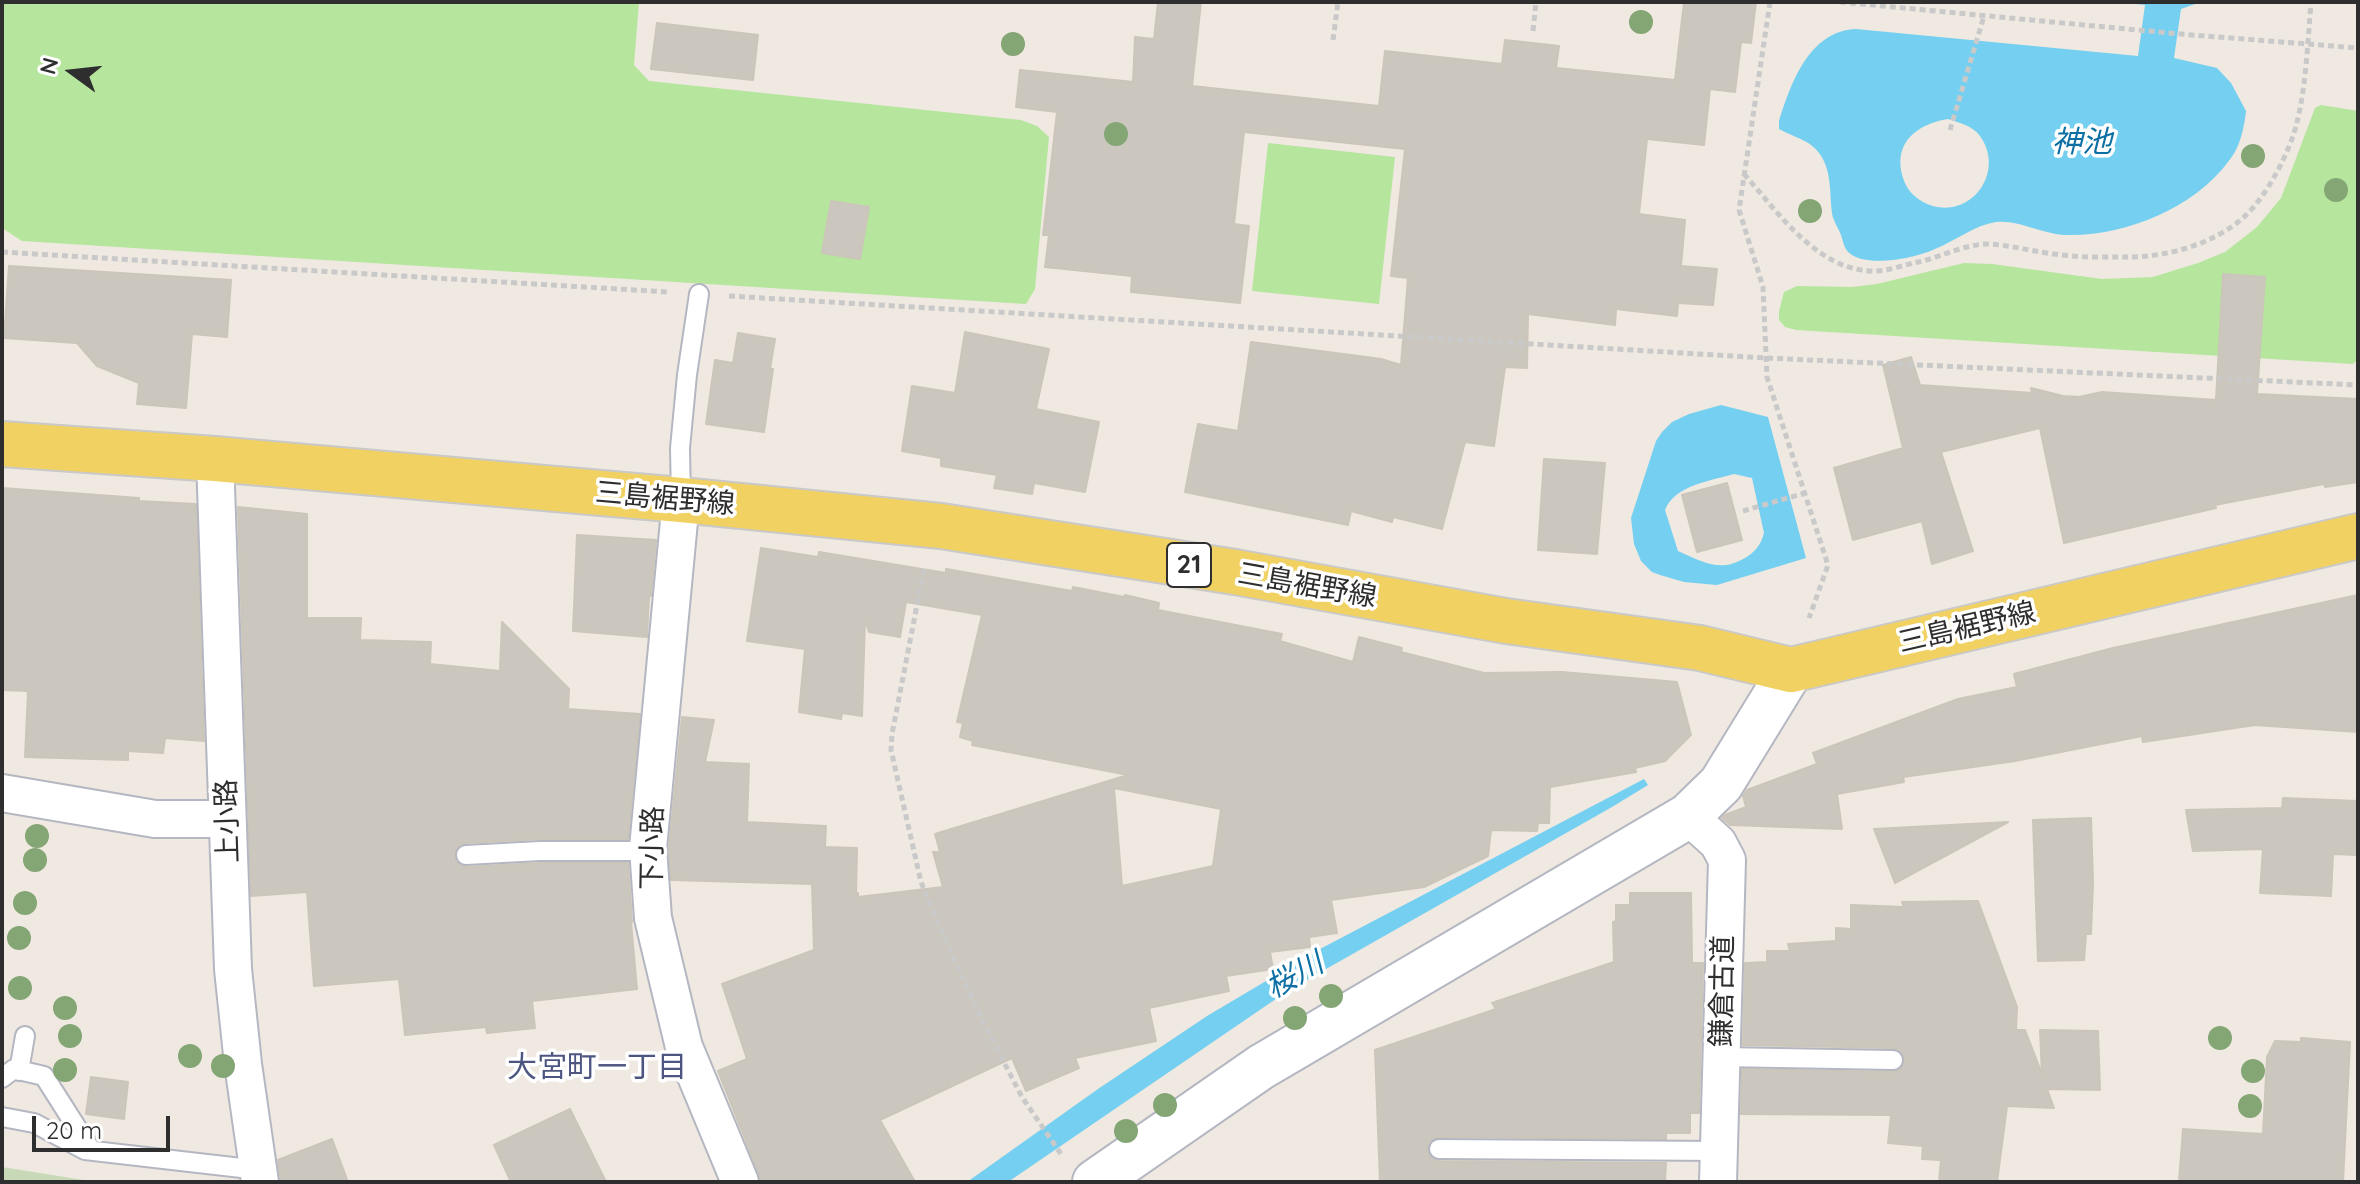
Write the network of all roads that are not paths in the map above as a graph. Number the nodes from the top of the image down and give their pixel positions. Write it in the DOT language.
graph roads {
  1 [pos="699,294"];
  2 [pos="2,444"];
  3 [pos="215,459"];
  4 [pos="681,500"];
  5 [pos="2358,536"];
  6 [pos="1791,670"];
  7 [pos="2,793"];
  8 [pos="1688,816"];
  9 [pos="227,819"];
  10 [pos="648,851"];
  11 [pos="466,855"];
  12 [pos="25,1036"];
  13 [pos="1722,1057"];
  14 [pos="1893,1060"];
  15 [pos="10,1074"];
  16 [pos="2,1117"];
  17 [pos="1439,1149"];
  18 [pos="91,1150"];
  19 [pos="1718,1166"];
  20 [pos="260,1176"];
  21 [pos="740,1182"];
  22 [pos="1095,1182"];
  1 -- 4 [label="lane"];
  2 -- 3 [label="main road, 三島裾野線 / 21"];
  3 -- 4 [label="main road, 三島裾野線 / 21"];
  3 -- 9 [label="street, 上小路"];
  4 -- 6 [label="main road, 三島裾野線 / 21"];
  4 -- 10 [label="street, 下小路"];
  5 -- 6 [label="main road, 三島裾野線 / 21"];
  6 -- 8 [label="street"];
  7 -- 9 [label="street"];
  8 -- 13 [label="street, 鎌倉古道"];
  8 -- 22 [label="street"];
  9 -- 20 [label="street, 上小路"];
  10 -- 11 [label="lane"];
  10 -- 21 [label="street, 下小路"];
  12 -- 15 [label="lane"];
  13 -- 14 [label="lane"];
  13 -- 19 [label="street, 鎌倉古道"];
  15 -- 18 [label="lane"];
  16 -- 18 [label="lane"];
  17 -- 19 [label="lane"];
  18 -- 20 [label="lane"];
}
